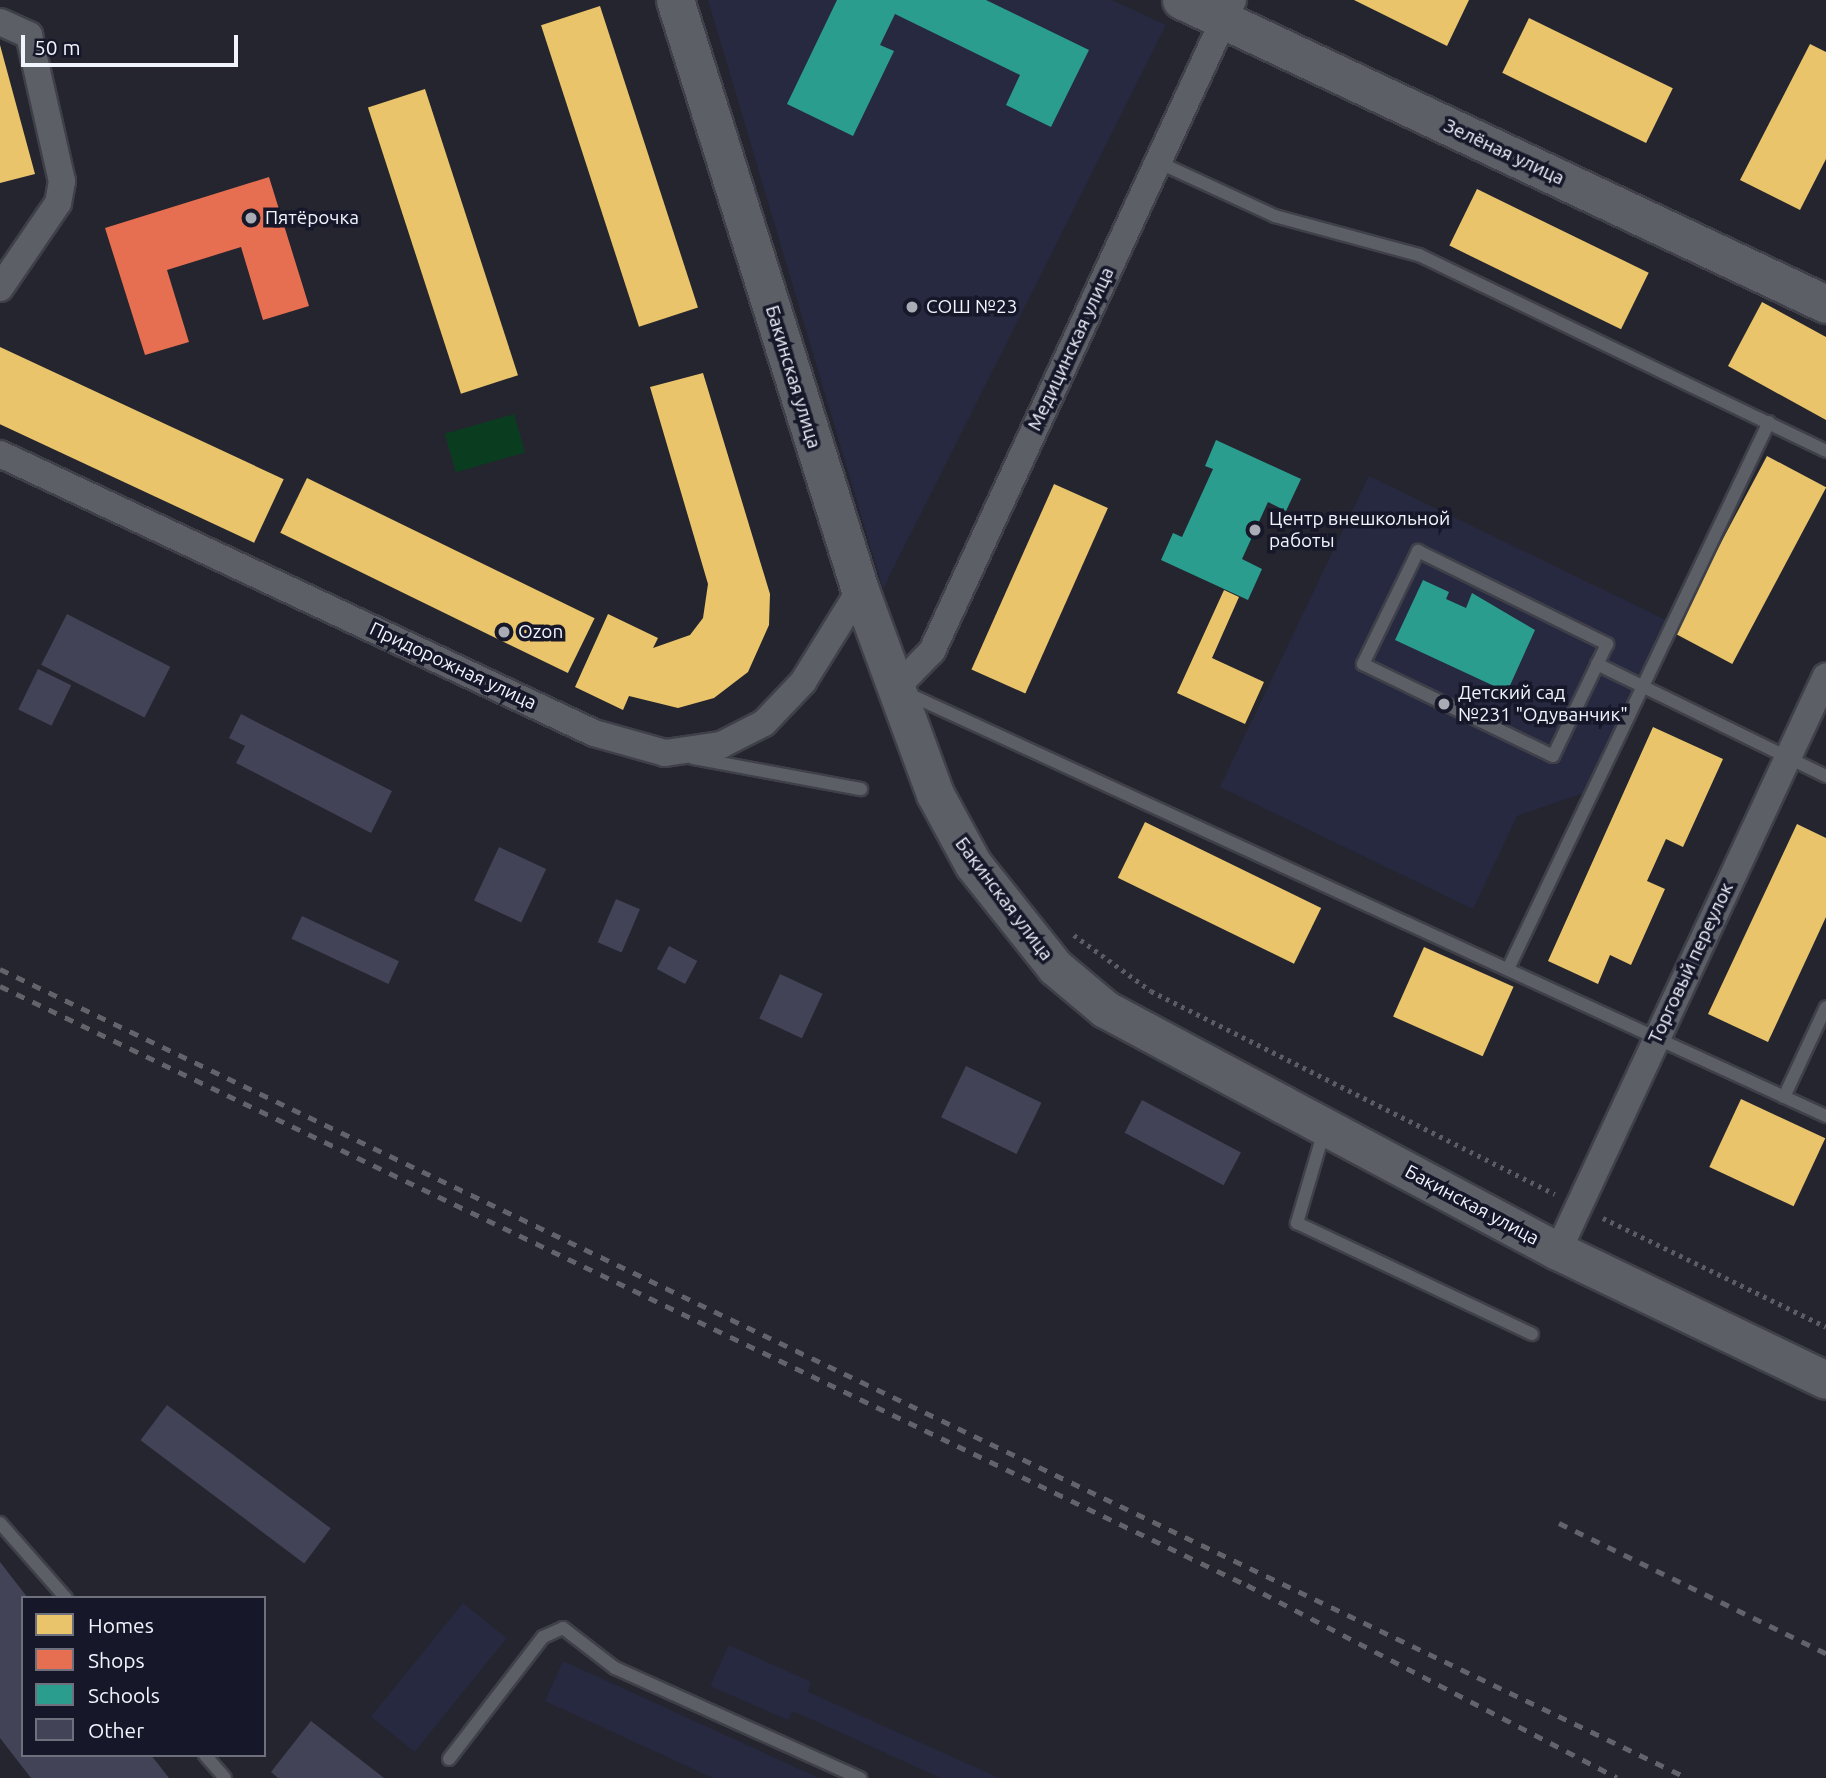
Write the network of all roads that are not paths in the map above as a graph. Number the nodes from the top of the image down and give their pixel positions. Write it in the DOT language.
graph roads {
  1 [pos="675,0"];
  2 [pos="1181,0"];
  3 [pos="1228,10"];
  4 [pos="0,22"];
  5 [pos="1158,162"];
  6 [pos="0,288"];
  7 [pos="1826,304"];
  8 [pos="1769,422"];
  9 [pos="1826,451"];
  10 [pos="0,454"];
  11 [pos="860,590"];
  12 [pos="1597,664"];
  13 [pos="1826,676"];
  14 [pos="896,688"];
  15 [pos="1645,688"];
  16 [pos="665,752"];
  17 [pos="1788,757"];
  18 [pos="1826,776"];
  19 [pos="862,789"];
  20 [pos="1508,969"];
  21 [pos="1826,1007"];
  22 [pos="1656,1037"];
  23 [pos="1784,1097"];
  24 [pos="1826,1116"];
  25 [pos="1325,1127"];
  26 [pos="1558,1251"];
  27 [pos="1532,1334"];
  28 [pos="1826,1380"];
  29 [pos="0,1523"];
  30 [pos="64,1596"];
  31 [pos="207,1757"];
  32 [pos="449,1759"];
  33 [pos="225,1778"];
  34 [pos="860,1778"];
  1 -- 11 [label="main road, Бакинская улица"];
  2 -- 3 [label="main road, Зелёная улица"];
  3 -- 5 [label="street, Медицинская улица"];
  3 -- 7 [label="main road, Зелёная улица"];
  4 -- 6 [label="street"];
  5 -- 8 [label="lane"];
  5 -- 14 [label="street, Медицинская улица"];
  8 -- 9 [label="lane"];
  8 -- 15 [label="lane"];
  10 -- 16 [label="street, Придорожная улица"];
  11 -- 14 [label="main road, Бакинская улица"];
  11 -- 16 [label="street, Придорожная улица"];
  12 -- 12 [label="lane"];
  12 -- 15 [label="lane"];
  13 -- 17 [label="street, Торговый переулок"];
  14 -- 20 [label="lane"];
  14 -- 25 [label="main road, Бакинская улица"];
  15 -- 17 [label="lane"];
  15 -- 20 [label="lane"];
  16 -- 19 [label="lane"];
  17 -- 18 [label="lane"];
  17 -- 22 [label="street, Торговый переулок"];
  20 -- 22 [label="lane"];
  21 -- 23 [label="lane"];
  22 -- 23 [label="lane"];
  22 -- 26 [label="street, Торговый переулок"];
  23 -- 24 [label="lane"];
  25 -- 26 [label="main road, Бакинская улица"];
  25 -- 27 [label="lane"];
  26 -- 28 [label="main road, Бакинская улица"];
  29 -- 30 [label="lane"];
  31 -- 33 [label="lane"];
  32 -- 34 [label="lane"];
}
